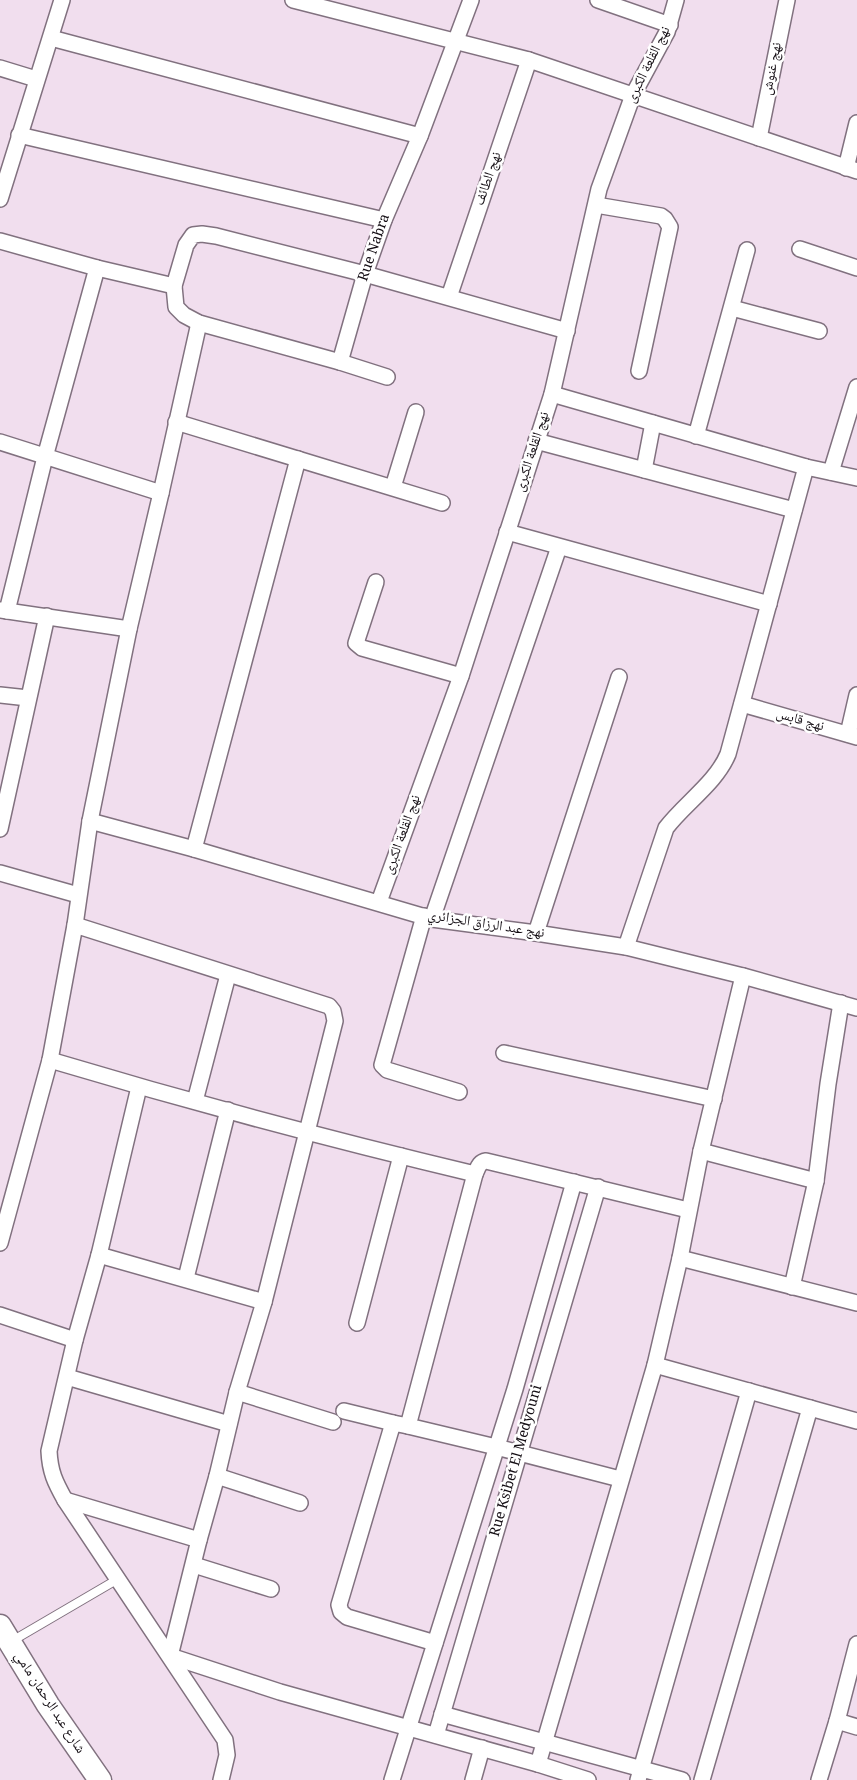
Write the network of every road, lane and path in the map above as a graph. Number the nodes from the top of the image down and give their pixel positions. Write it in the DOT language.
graph roads {
  1 [pos="62,0"];
  2 [pos="293,0"];
  3 [pos="471,0"];
  4 [pos="598,0"];
  5 [pos="676,0"];
  6 [pos="787,0"];
  7 [pos="670,25"];
  8 [pos="51,38"];
  9 [pos="456,43"];
  10 [pos="529,60"];
  11 [pos="0,68"];
  12 [pos="36,80"];
  13 [pos="633,95"];
  14 [pos="857,123"];
  15 [pos="19,135"];
  16 [pos="420,136"];
  17 [pos="760,138"];
  18 [pos="852,169"];
  19 [pos="3,178"];
  20 [pos="0,199"];
  21 [pos="596,206"];
  22 [pos="384,220"];
  23 [pos="0,241"];
  24 [pos="800,249"];
  25 [pos="747,250"];
  26 [pos="97,268"];
  27 [pos="857,268"];
  28 [pos="365,274"];
  29 [pos="174,286"];
  30 [pos="449,297"];
  31 [pos="732,308"];
  32 [pos="199,323"];
  33 [pos="567,331"];
  34 [pos="819,331"];
  35 [pos="340,362"];
  36 [pos="639,371"];
  37 [pos="387,377"];
  38 [pos="857,387"];
  39 [pos="552,394"];
  40 [pos="416,412"];
  41 [pos="176,422"];
  42 [pos="653,423"];
  43 [pos="696,436"];
  44 [pos="536,441"];
  45 [pos="0,442"];
  46 [pos="45,457"];
  47 [pos="298,460"];
  48 [pos="806,467"];
  49 [pos="644,470"];
  50 [pos="831,472"];
  51 [pos="857,478"];
  52 [pos="393,487"];
  53 [pos="161,493"];
  54 [pos="442,503"];
  55 [pos="794,510"];
  56 [pos="507,532"];
  57 [pos="559,546"];
  58 [pos="376,582"];
  59 [pos="769,604"];
  60 [pos="4,611"];
  61 [pos="47,616"];
  62 [pos="129,629"];
  63 [pos="461,676"];
  64 [pos="619,677"];
  65 [pos="0,695"];
  66 [pos="857,695"];
  67 [pos="28,698"];
  68 [pos="742,704"];
  69 [pos="853,736"];
  70 [pos="6,776"];
  71 [pos="90,821"];
  72 [pos="0,829"];
  73 [pos="194,849"];
  74 [pos="0,873"];
  75 [pos="78,895"];
  76 [pos="379,902"];
  77 [pos="428,917"];
  78 [pos="74,925"];
  79 [pos="536,933"];
  80 [pos="626,948"];
  81 [pos="228,975"];
  82 [pos="743,976"];
  83 [pos="841,1003"];
  84 [pos="857,1008"];
  85 [pos="504,1053"];
  86 [pos="50,1060"];
  87 [pos="139,1087"];
  88 [pos="459,1092"];
  89 [pos="714,1099"];
  90 [pos="195,1101"];
  91 [pos="228,1110"];
  92 [pos="307,1133"];
  93 [pos="701,1151"];
  94 [pos="401,1156"];
  95 [pos="475,1174"];
  96 [pos="816,1181"];
  97 [pos="574,1182"];
  98 [pos="598,1187"];
  99 [pos="688,1210"];
  100 [pos="0,1243"];
  101 [pos="99,1255"];
  102 [pos="680,1258"];
  103 [pos="186,1278"];
  104 [pos="792,1287"];
  105 [pos="264,1302"];
  106 [pos="857,1304"];
  107 [pos="0,1315"];
  108 [pos="357,1323"];
  109 [pos="75,1340"];
  110 [pos="654,1365"];
  111 [pos="67,1377"];
  112 [pos="749,1391"];
  113 [pos="237,1392"];
  114 [pos="810,1408"];
  115 [pos="344,1411"];
  116 [pos="333,1422"];
  117 [pos="857,1422"];
  118 [pos="392,1423"];
  119 [pos="229,1424"];
  120 [pos="408,1426"];
  121 [pos="496,1447"];
  122 [pos="519,1453"];
  123 [pos="217,1476"];
  124 [pos="620,1479"];
  125 [pos="65,1500"];
  126 [pos="300,1503"];
  127 [pos="199,1540"];
  128 [pos="194,1565"];
  129 [pos="118,1579"];
  130 [pos="271,1589"];
  131 [pos="5,1634"];
  132 [pos="435,1643"];
  133 [pos="857,1644"];
  134 [pos="170,1656"];
  135 [pos="442,1714"];
  136 [pos="837,1721"];
  137 [pos="857,1727"];
  138 [pos="408,1728"];
  139 [pos="436,1735"];
  140 [pos="545,1741"];
  141 [pos="482,1748"];
  142 [pos="538,1764"];
  143 [pos="640,1774"];
  144 [pos="100,1780"];
  145 [pos="221,1780"];
  146 [pos="392,1780"];
  147 [pos="473,1780"];
  148 [pos="588,1780"];
  149 [pos="682,1780"];
  150 [pos="702,1780"];
  151 [pos="819,1780"];
  1 -- 8 [label="street"];
  2 -- 9 [label="street"];
  3 -- 9 [label="street, Rue Nabra"];
  4 -- 7 [label="street"];
  5 -- 7 [label="street, نهج القلعة الكبرى"];
  6 -- 17 [label="street, نهج غنوش"];
  7 -- 13 [label="street, نهج القلعة الكبرى"];
  8 -- 12 [label="street"];
  8 -- 16 [label="street"];
  9 -- 10 [label="street"];
  9 -- 16 [label="street, Rue Nabra"];
  10 -- 13 [label="street"];
  10 -- 30 [label="street, نهج الطائف"];
  11 -- 12 [label="street"];
  12 -- 15 [label="street"];
  13 -- 17 [label="street"];
  13 -- 21 [label="street, نهج القلعة الكبرى"];
  14 -- 18 [label="street"];
  15 -- 19 [label="street"];
  15 -- 22 [label="street"];
  16 -- 22 [label="street, Rue Nabra"];
  17 -- 18 [label="street"];
  19 -- 20 [label="street"];
  21 -- 33 [label="street, نهج القلعة الكبرى"];
  21 -- 36 [label="street"];
  22 -- 28 [label="street, Rue Nabra"];
  23 -- 26 [label="street"];
  24 -- 27 [label="street"];
  25 -- 31 [label="street"];
  26 -- 29 [label="street"];
  26 -- 46 [label="street"];
  28 -- 29 [label="street"];
  28 -- 30 [label="street"];
  28 -- 35 [label="street, Rue Nabra"];
  29 -- 32 [label="street"];
  30 -- 33 [label="street"];
  31 -- 34 [label="street"];
  31 -- 43 [label="street"];
  32 -- 35 [label="street"];
  32 -- 41 [label="street"];
  33 -- 39 [label="street, نهج القلعة الكبرى"];
  35 -- 37 [label="street"];
  38 -- 50 [label="street"];
  39 -- 42 [label="street"];
  39 -- 44 [label="street, نهج القلعة الكبرى"];
  40 -- 52 [label="street"];
  41 -- 47 [label="street"];
  41 -- 53 [label="street"];
  42 -- 43 [label="street"];
  42 -- 49 [label="street"];
  43 -- 48 [label="street"];
  44 -- 49 [label="street"];
  44 -- 56 [label="street, نهج القلعة الكبرى"];
  45 -- 46 [label="street"];
  46 -- 53 [label="street"];
  46 -- 60 [label="street"];
  47 -- 52 [label="street"];
  47 -- 73 [label="street"];
  48 -- 50 [label="street"];
  48 -- 55 [label="street"];
  49 -- 55 [label="street"];
  50 -- 51 [label="street"];
  52 -- 54 [label="street"];
  53 -- 62 [label="street"];
  55 -- 59 [label="street"];
  56 -- 57 [label="street"];
  56 -- 63 [label="street, نهج القلعة الكبرى"];
  57 -- 59 [label="street"];
  57 -- 77 [label="street"];
  58 -- 63 [label="street"];
  59 -- 68 [label="street"];
  60 -- 61 [label="street"];
  61 -- 62 [label="street"];
  61 -- 67 [label="street"];
  62 -- 71 [label="street"];
  63 -- 76 [label="street, نهج القلعة الكبرى"];
  64 -- 79 [label="street"];
  65 -- 67 [label="street"];
  66 -- 69 [label="street"];
  67 -- 70 [label="street"];
  68 -- 69 [label="street, نهج قابس"];
  68 -- 80 [label="street"];
  70 -- 72 [label="street"];
  71 -- 73 [label="street, نهج عبد الرزاق الجزائري"];
  71 -- 75 [label="street"];
  73 -- 76 [label="street, نهج عبد الرزاق الجزائري"];
  74 -- 75 [label="street"];
  75 -- 78 [label="street"];
  76 -- 77 [label="street, نهج عبد الرزاق الجزائري"];
  77 -- 79 [label="street, نهج عبد الرزاق الجزائري"];
  77 -- 88 [label="street"];
  78 -- 81 [label="street"];
  78 -- 86 [label="street"];
  79 -- 80 [label="street, نهج عبد الرزاق الجزائري"];
  80 -- 82 [label="street, نهج عبد الرزاق الجزائري"];
  81 -- 90 [label="street"];
  81 -- 92 [label="street"];
  82 -- 83 [label="street, نهج عبد الرزاق الجزائري"];
  82 -- 89 [label="street"];
  83 -- 84 [label="street, نهج عبد الرزاق الجزائري"];
  83 -- 96 [label="street"];
  85 -- 89 [label="street"];
  86 -- 87 [label="street"];
  86 -- 100 [label="street"];
  87 -- 90 [label="street"];
  87 -- 101 [label="street"];
  89 -- 93 [label="street"];
  90 -- 91 [label="street"];
  91 -- 92 [label="street"];
  91 -- 103 [label="street"];
  92 -- 94 [label="street"];
  92 -- 105 [label="street"];
  93 -- 96 [label="street"];
  93 -- 99 [label="street"];
  94 -- 95 [label="street"];
  94 -- 108 [label="street"];
  95 -- 97 [label="street"];
  95 -- 120 [label="street"];
  96 -- 104 [label="street"];
  97 -- 98 [label="street"];
  97 -- 121 [label="street, Rue Ksibet El Medyouni"];
  98 -- 99 [label="street"];
  98 -- 122 [label="street, Rue Ksibet El Medyouni"];
  99 -- 102 [label="street"];
  101 -- 103 [label="street"];
  101 -- 109 [label="street"];
  102 -- 104 [label="street"];
  102 -- 110 [label="street"];
  103 -- 105 [label="street"];
  104 -- 106 [label="street"];
  105 -- 113 [label="street"];
  107 -- 109 [label="street"];
  109 -- 111 [label="street"];
  110 -- 112 [label="street"];
  110 -- 124 [label="street"];
  111 -- 119 [label="street"];
  111 -- 125 [label="street"];
  112 -- 114 [label="street"];
  112 -- 143 [label="street"];
  113 -- 116 [label="street"];
  113 -- 119 [label="street"];
  114 -- 117 [label="street"];
  114 -- 150 [label="street"];
  115 -- 118 [label="street"];
  118 -- 120 [label="street"];
  118 -- 132 [label="street"];
  119 -- 123 [label="street"];
  120 -- 121 [label="street"];
  121 -- 122 [label="street"];
  121 -- 132 [label="street, Rue Ksibet El Medyouni"];
  122 -- 124 [label="street"];
  122 -- 135 [label="street, Rue Ksibet El Medyouni"];
  123 -- 126 [label="street"];
  123 -- 127 [label="street"];
  124 -- 140 [label="street"];
  125 -- 127 [label="street"];
  125 -- 129 [label="street"];
  127 -- 128 [label="street"];
  128 -- 130 [label="street"];
  128 -- 134 [label="street"];
  129 -- 131 [label="lane"];
  129 -- 134 [label="street"];
  131 -- 144 [label="street, شارع عبد الرحمان مامي"];
  132 -- 138 [label="street, Rue Ksibet El Medyouni"];
  133 -- 136 [label="street"];
  134 -- 138 [label="street"];
  134 -- 145 [label="street"];
  135 -- 139 [label="street, Rue Ksibet El Medyouni"];
  135 -- 140 [label="street"];
  136 -- 137 [label="street"];
  136 -- 151 [label="street"];
  138 -- 139 [label="street"];
  138 -- 146 [label="street, Rue Ksibet El Medyouni"];
  139 -- 141 [label="street"];
  140 -- 142 [label="street"];
  140 -- 143 [label="street"];
  141 -- 142 [label="street"];
  141 -- 147 [label="street"];
  142 -- 148 [label="street"];
  143 -- 149 [label="street"];
}
